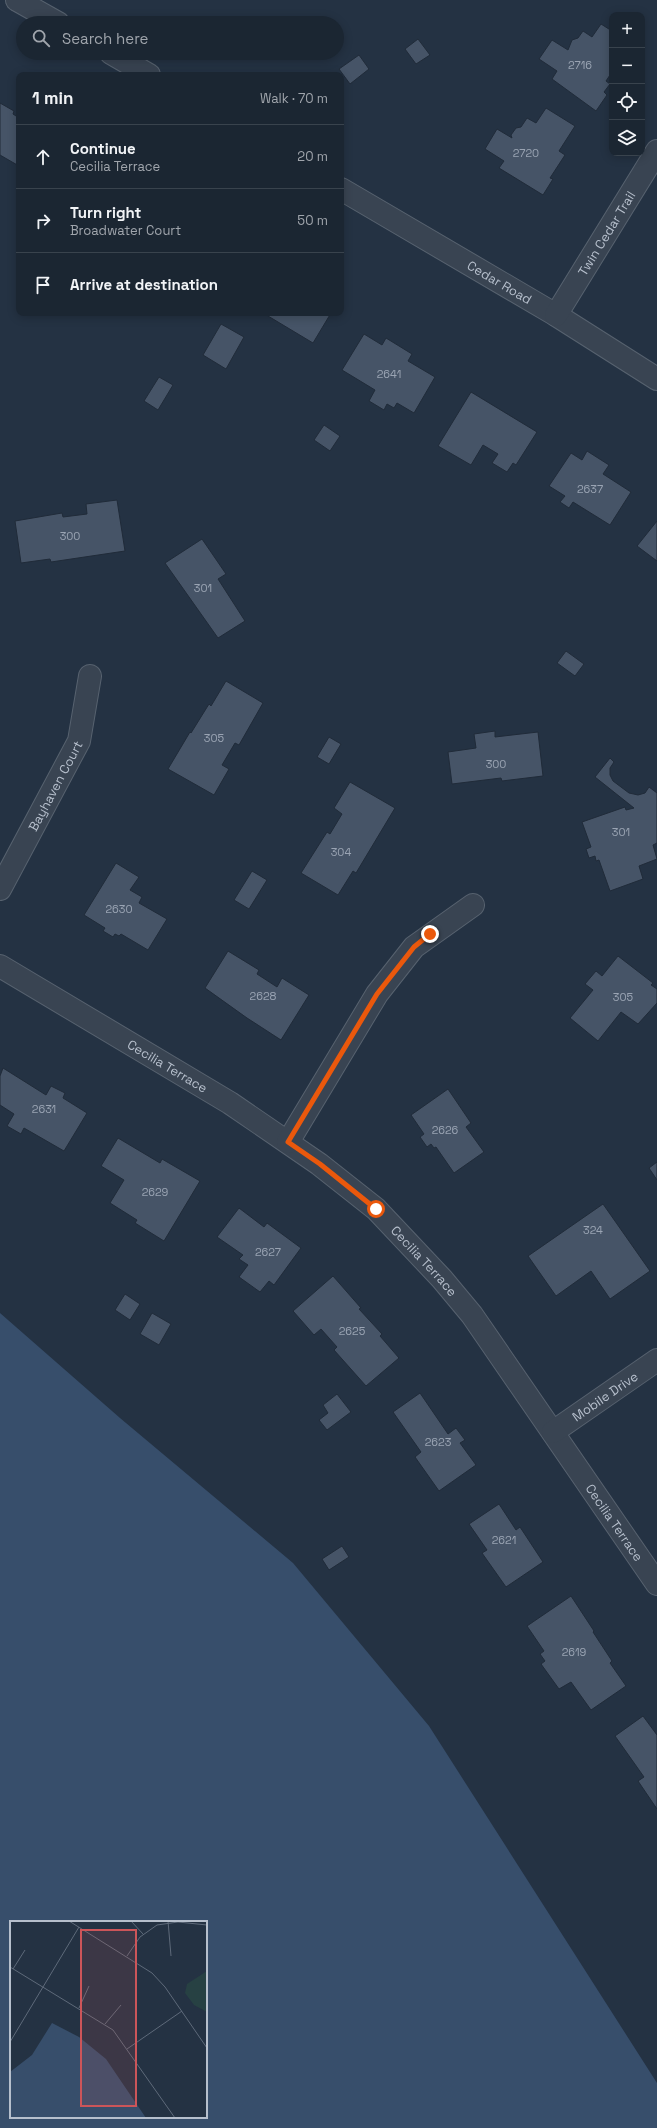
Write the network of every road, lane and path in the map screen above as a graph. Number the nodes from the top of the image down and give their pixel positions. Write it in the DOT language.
graph roads {
  1 [pos="17,0"];
  2 [pos="46,16"];
  3 [pos="123,60"];
  4 [pos="144,72"];
  5 [pos="657,151"];
  6 [pos="344,191"];
  7 [pos="556,316"];
  8 [pos="657,379"];
  9 [pos="90,676"];
  10 [pos="0,888"];
  11 [pos="473,905"];
  12 [pos="0,966"];
  13 [pos="288,1142"];
  14 [pos="657,1360"];
  15 [pos="553,1432"];
  16 [pos="657,1584"];
  1 -- 2 [label="street"];
  3 -- 4 [label="street"];
  5 -- 7 [label="street, Twin Cedar Trail"];
  6 -- 7 [label="street, Cedar Road"];
  7 -- 8 [label="street, Cedar Road"];
  9 -- 10 [label="street, Bayhaven Court"];
  11 -- 13 [label="street"];
  12 -- 13 [label="street, Cecilia Terrace"];
  13 -- 15 [label="street, Cecilia Terrace"];
  14 -- 15 [label="street, Mobile Drive"];
  15 -- 16 [label="street, Cecilia Terrace"];
}
